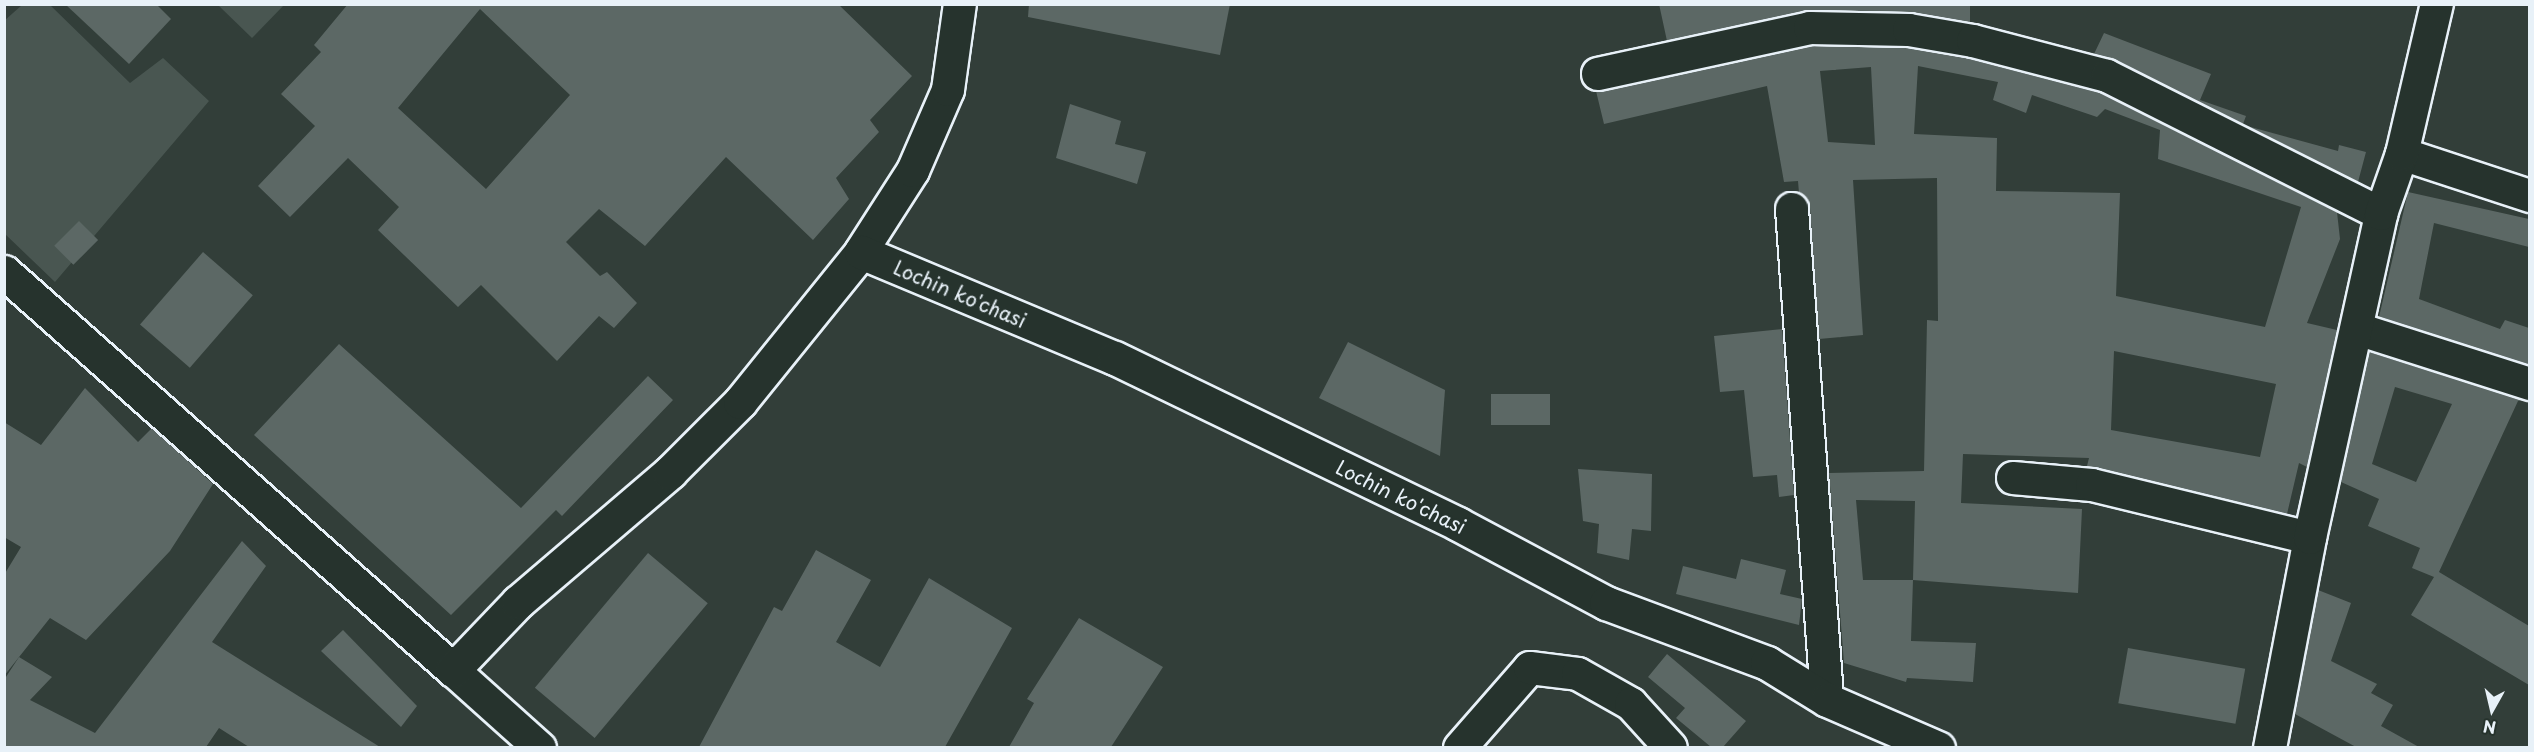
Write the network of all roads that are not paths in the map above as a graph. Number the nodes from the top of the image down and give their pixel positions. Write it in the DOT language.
graph roads {
  1 [pos="960,4"];
  2 [pos="2437,4"];
  3 [pos="1598,74"];
  4 [pos="2402,154"];
  5 [pos="2529,196"];
  6 [pos="1792,209"];
  7 [pos="2382,214"];
  8 [pos="861,252"];
  9 [pos="4,272"];
  10 [pos="2358,329"];
  11 [pos="2529,384"];
  12 [pos="2013,478"];
  13 [pos="2310,538"];
  14 [pos="453,670"];
  15 [pos="1827,700"];
  16 [pos="540,747"];
  17 [pos="1460,747"];
  18 [pos="1671,747"];
  19 [pos="1938,747"];
  20 [pos="2270,747"];
  1 -- 8 [label="street"];
  2 -- 4 [label="street"];
  3 -- 7 [label="street"];
  4 -- 5 [label="street"];
  4 -- 7 [label="street"];
  6 -- 15 [label="street"];
  7 -- 10 [label="street"];
  8 -- 14 [label="street"];
  8 -- 15 [label="street, Lochin ko'chasi"];
  9 -- 14 [label="street"];
  10 -- 11 [label="street"];
  10 -- 13 [label="street"];
  12 -- 13 [label="street"];
  13 -- 20 [label="street"];
  14 -- 16 [label="street"];
  15 -- 19 [label="street, Lochin ko'chasi"];
  17 -- 18 [label="street"];
}
